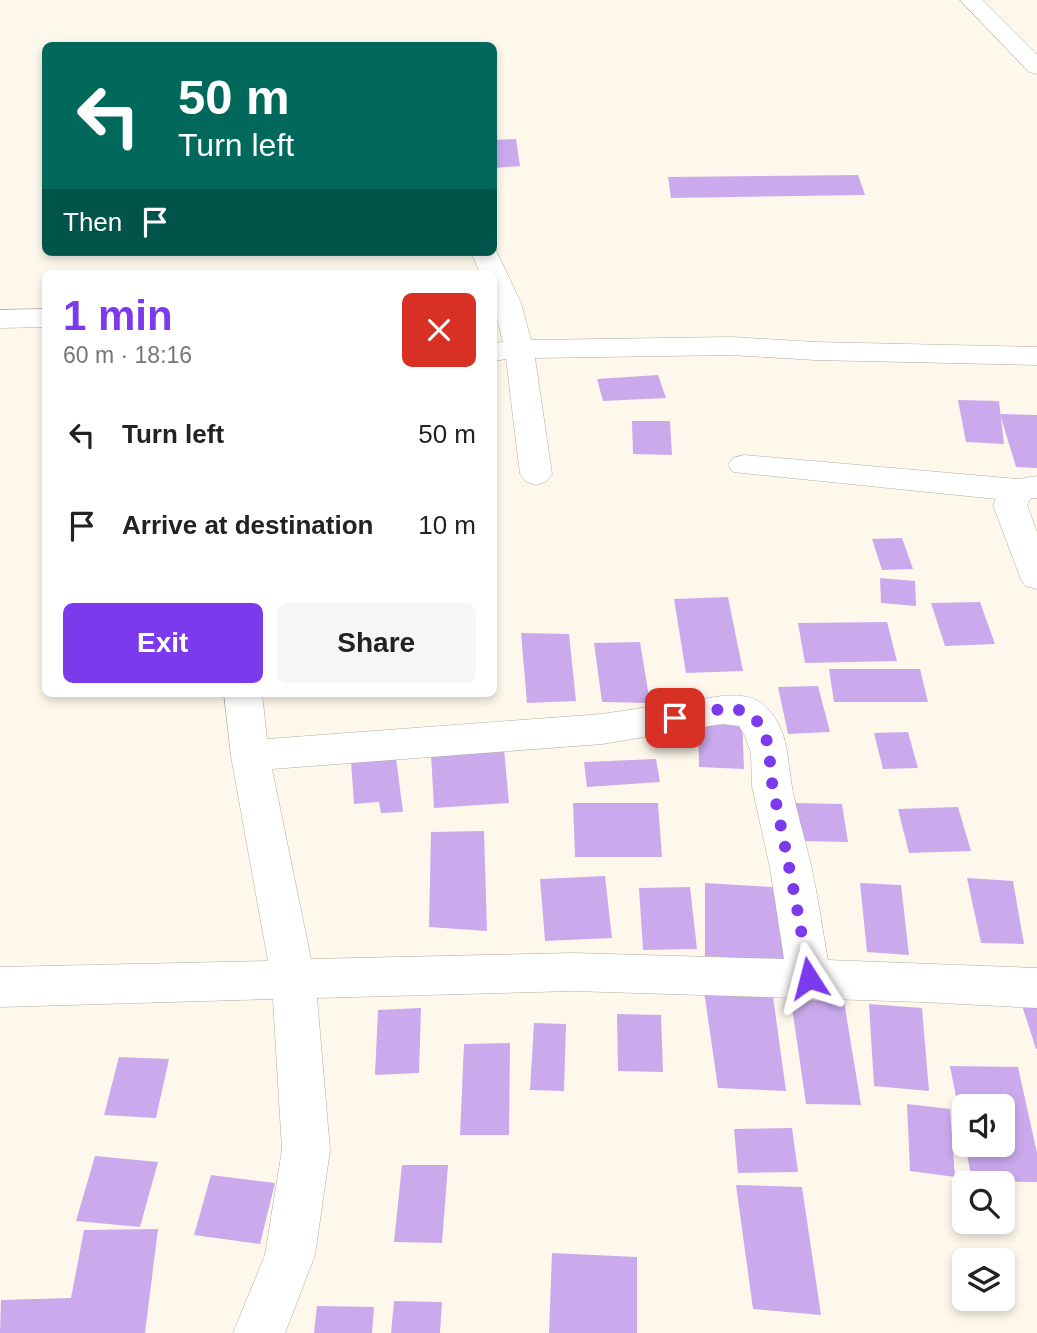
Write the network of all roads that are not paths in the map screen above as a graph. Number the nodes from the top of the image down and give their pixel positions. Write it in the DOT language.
graph roads {
  1 [pos="971,0"];
  2 [pos="1037,67"];
  3 [pos="497,280"];
  4 [pos="42,318"];
  5 [pos="0,319"];
  6 [pos="506,350"];
  7 [pos="1037,356"];
  8 [pos="744,466"];
  9 [pos="536,474"];
  10 [pos="1028,489"];
  11 [pos="1037,576"];
  12 [pos="243,697"];
  13 [pos="250,756"];
  14 [pos="293,977"];
  15 [pos="809,978"];
  16 [pos="0,987"];
  17 [pos="1037,988"];
  18 [pos="259,1333"];
  1 -- 2 [label="street"];
  3 -- 6 [label="street"];
  4 -- 5 [label="street"];
  6 -- 7 [label="street"];
  6 -- 9 [label="street"];
  8 -- 10 [label="street"];
  10 -- 11 [label="street"];
  12 -- 13 [label="street"];
  13 -- 14 [label="street"];
  13 -- 15 [label="street"];
  14 -- 15 [label="street"];
  14 -- 16 [label="street"];
  14 -- 18 [label="street"];
  15 -- 17 [label="street"];
}
